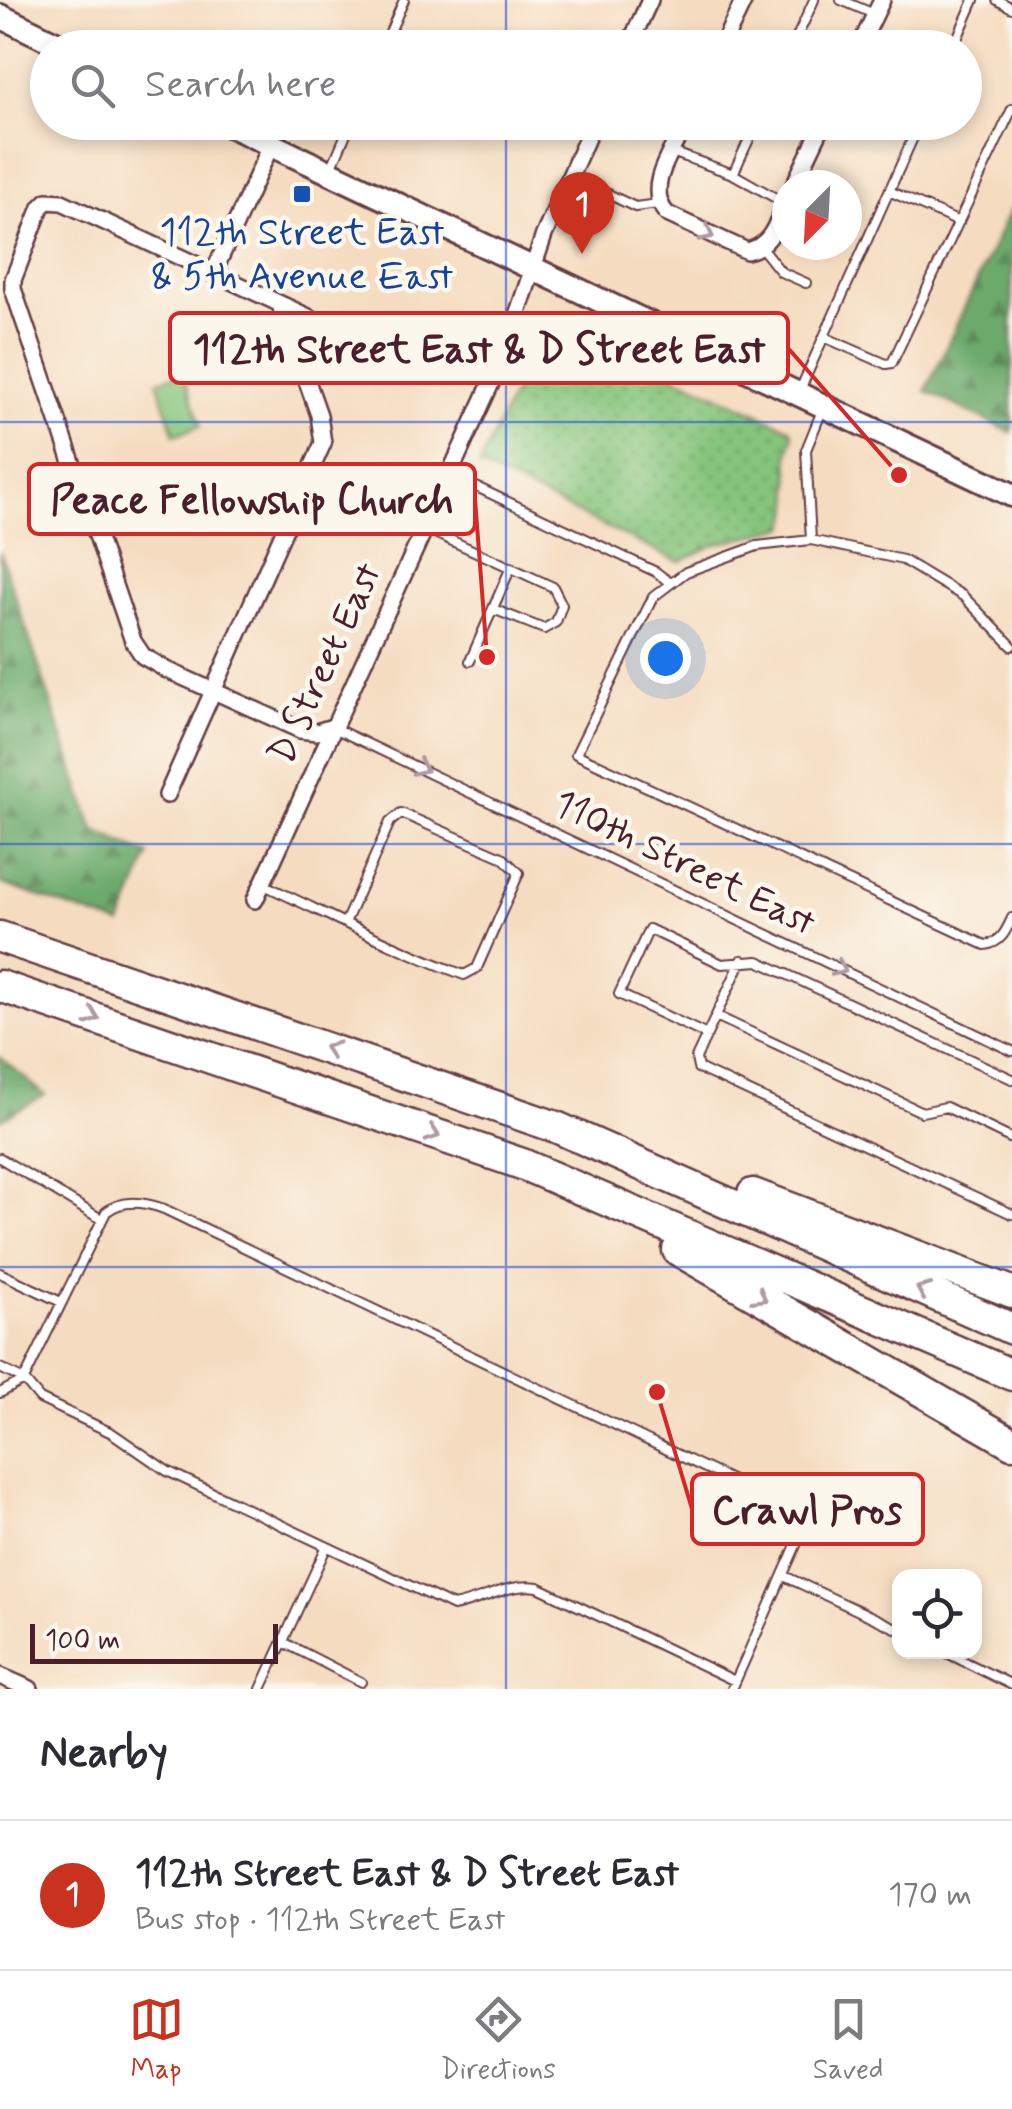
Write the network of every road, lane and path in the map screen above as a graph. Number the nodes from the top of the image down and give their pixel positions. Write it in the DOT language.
graph roads {
  1 [pos="404,0"];
  2 [pos="650,0"];
  3 [pos="742,0"];
  4 [pos="814,0"];
  5 [pos="842,0"];
  6 [pos="974,0"];
  7 [pos="997,0"];
  8 [pos="878,7"];
  9 [pos="1012,8"];
  10 [pos="0,16"];
  11 [pos="391,30"];
  12 [pos="636,30"];
  13 [pos="729,30"];
  14 [pos="800,30"];
  15 [pos="867,30"];
  16 [pos="961,30"];
  17 [pos="30,31"];
  18 [pos="1012,109"];
  19 [pos="261,140"];
  20 [pos="343,140"];
  21 [pos="586,140"];
  22 [pos="678,140"];
  23 [pos="749,140"];
  24 [pos="816,140"];
  25 [pos="912,140"];
  26 [pos="271,145"];
  27 [pos="672,152"];
  28 [pos="802,169"];
  29 [pos="329,173"];
  30 [pos="733,174"];
  31 [pos="602,191"];
  32 [pos="890,191"];
  33 [pos="772,195"];
  34 [pos="658,204"];
  35 [pos="959,222"];
  36 [pos="772,233"];
  37 [pos="760,247"];
  38 [pos="533,269"];
  39 [pos="212,274"];
  40 [pos="806,284"];
  41 [pos="280,305"];
  42 [pos="349,336"];
  43 [pos="824,337"];
  44 [pos="798,394"];
  45 [pos="824,406"];
  46 [pos="449,474"];
  47 [pos="1012,495"];
  48 [pos="424,528"];
  49 [pos="811,540"];
  50 [pos="511,567"];
  51 [pos="669,582"];
  52 [pos="493,609"];
  53 [pos="1012,646"];
  54 [pos="470,661"];
  55 [pos="214,691"];
  56 [pos="332,728"];
  57 [pos="167,795"];
  58 [pos="262,884"];
  59 [pos="254,900"];
  60 [pos="1012,918"];
  61 [pos="345,923"];
  62 [pos="0,937"];
  63 [pos="742,960"];
  64 [pos="0,986"];
  65 [pos="716,1016"];
  66 [pos="707,1035"];
  67 [pos="1012,1051"];
  68 [pos="1012,1078"];
  69 [pos="501,1106"];
  70 [pos="1012,1138"];
  71 [pos="0,1158"];
  72 [pos="522,1164"];
  73 [pos="1012,1214"];
  74 [pos="101,1219"];
  75 [pos="0,1273"];
  76 [pos="1012,1292"];
  77 [pos="61,1302"];
  78 [pos="1012,1330"];
  79 [pos="0,1368"];
  80 [pos="1012,1375"];
  81 [pos="24,1380"];
  82 [pos="0,1394"];
  83 [pos="1012,1443"];
  84 [pos="326,1548"];
  85 [pos="784,1576"];
  86 [pos="892,1626"];
  87 [pos="283,1642"];
  88 [pos="960,1659"];
  89 [pos="0,1676"];
  90 [pos="362,1682"];
  91 [pos="1012,1684"];
  92 [pos="734,1685"];
  93 [pos="30,1689"];
  94 [pos="261,1689"];
  1 -- 11 [label="lane"];
  2 -- 12 [label="street"];
  3 -- 13 [label="street"];
  4 -- 14 [label="lane"];
  5 -- 8 [label="lane"];
  6 -- 16 [label="lane"];
  7 -- 9 [label="lane"];
  8 -- 15 [label="street"];
  10 -- 17 [label="main road"];
  18 -- 35 [label="lane"];
  19 -- 26 [label="main road"];
  20 -- 29 [label="lane"];
  21 -- 38 [label="street, D Street East"];
  22 -- 27 [label="street"];
  23 -- 30 [label="lane"];
  24 -- 28 [label="street"];
  25 -- 32 [label="lane"];
  26 -- 29 [label="main road"];
  26 -- 39 [label="street"];
  27 -- 30 [label="lane"];
  27 -- 34 [label="street"];
  29 -- 38 [label="main road"];
  30 -- 33 [label="lane"];
  31 -- 34 [label="lane"];
  32 -- 35 [label="lane"];
  32 -- 43 [label="lane"];
  34 -- 37 [label="street, one-way"];
  35 -- 43 [label="lane"];
  36 -- 37 [label="street"];
  37 -- 40 [label="lane"];
  38 -- 44 [label="main road"];
  38 -- 46 [label="street, D Street East"];
  39 -- 41 [label="street"];
  39 -- 55 [label="street"];
  41 -- 42 [label="street"];
  41 -- 55 [label="street"];
  43 -- 44 [label="lane"];
  44 -- 45 [label="main road"];
  45 -- 47 [label="main road"];
  45 -- 49 [label="lane"];
  46 -- 48 [label="street, D Street East"];
  46 -- 51 [label="lane"];
  48 -- 50 [label="lane"];
  48 -- 56 [label="street, D Street East"];
  49 -- 51 [label="lane"];
  49 -- 53 [label="lane"];
  50 -- 52 [label="lane"];
  50 -- 52 [label="lane"];
  51 -- 60 [label="lane"];
  52 -- 54 [label="lane"];
  55 -- 56 [label="street"];
  55 -- 57 [label="street"];
  56 -- 58 [label="street, D Street East"];
  56 -- 67 [label="lane, 110th Street East, one-way"];
  58 -- 59 [label="street, D Street East"];
  58 -- 61 [label="lane"];
  61 -- 61 [label="lane"];
  69 -- 62 [label="highway, one-way"];
  63 -- 65 [label="lane"];
  63 -- 66 [label="lane"];
  63 -- 68 [label="lane"];
  64 -- 72 [label="highway, one-way"];
  65 -- 66 [label="lane"];
  65 -- 70 [label="lane"];
  66 -- 73 [label="lane"];
  69 -- 76 [label="highway"];
  78 -- 69 [label="highway, one-way"];
  71 -- 74 [label="lane"];
  72 -- 80 [label="highway"];
  72 -- 83 [label="highway, one-way"];
  74 -- 77 [label="lane"];
  74 -- 85 [label="lane"];
  75 -- 77 [label="lane"];
  77 -- 81 [label="lane"];
  79 -- 81 [label="lane"];
  81 -- 82 [label="lane"];
  81 -- 84 [label="lane"];
  84 -- 87 [label="lane"];
  84 -- 92 [label="lane"];
  85 -- 86 [label="lane"];
  85 -- 92 [label="lane"];
  87 -- 90 [label="lane"];
  87 -- 94 [label="lane"];
  88 -- 91 [label="lane"];
  89 -- 93 [label="street"];
}
